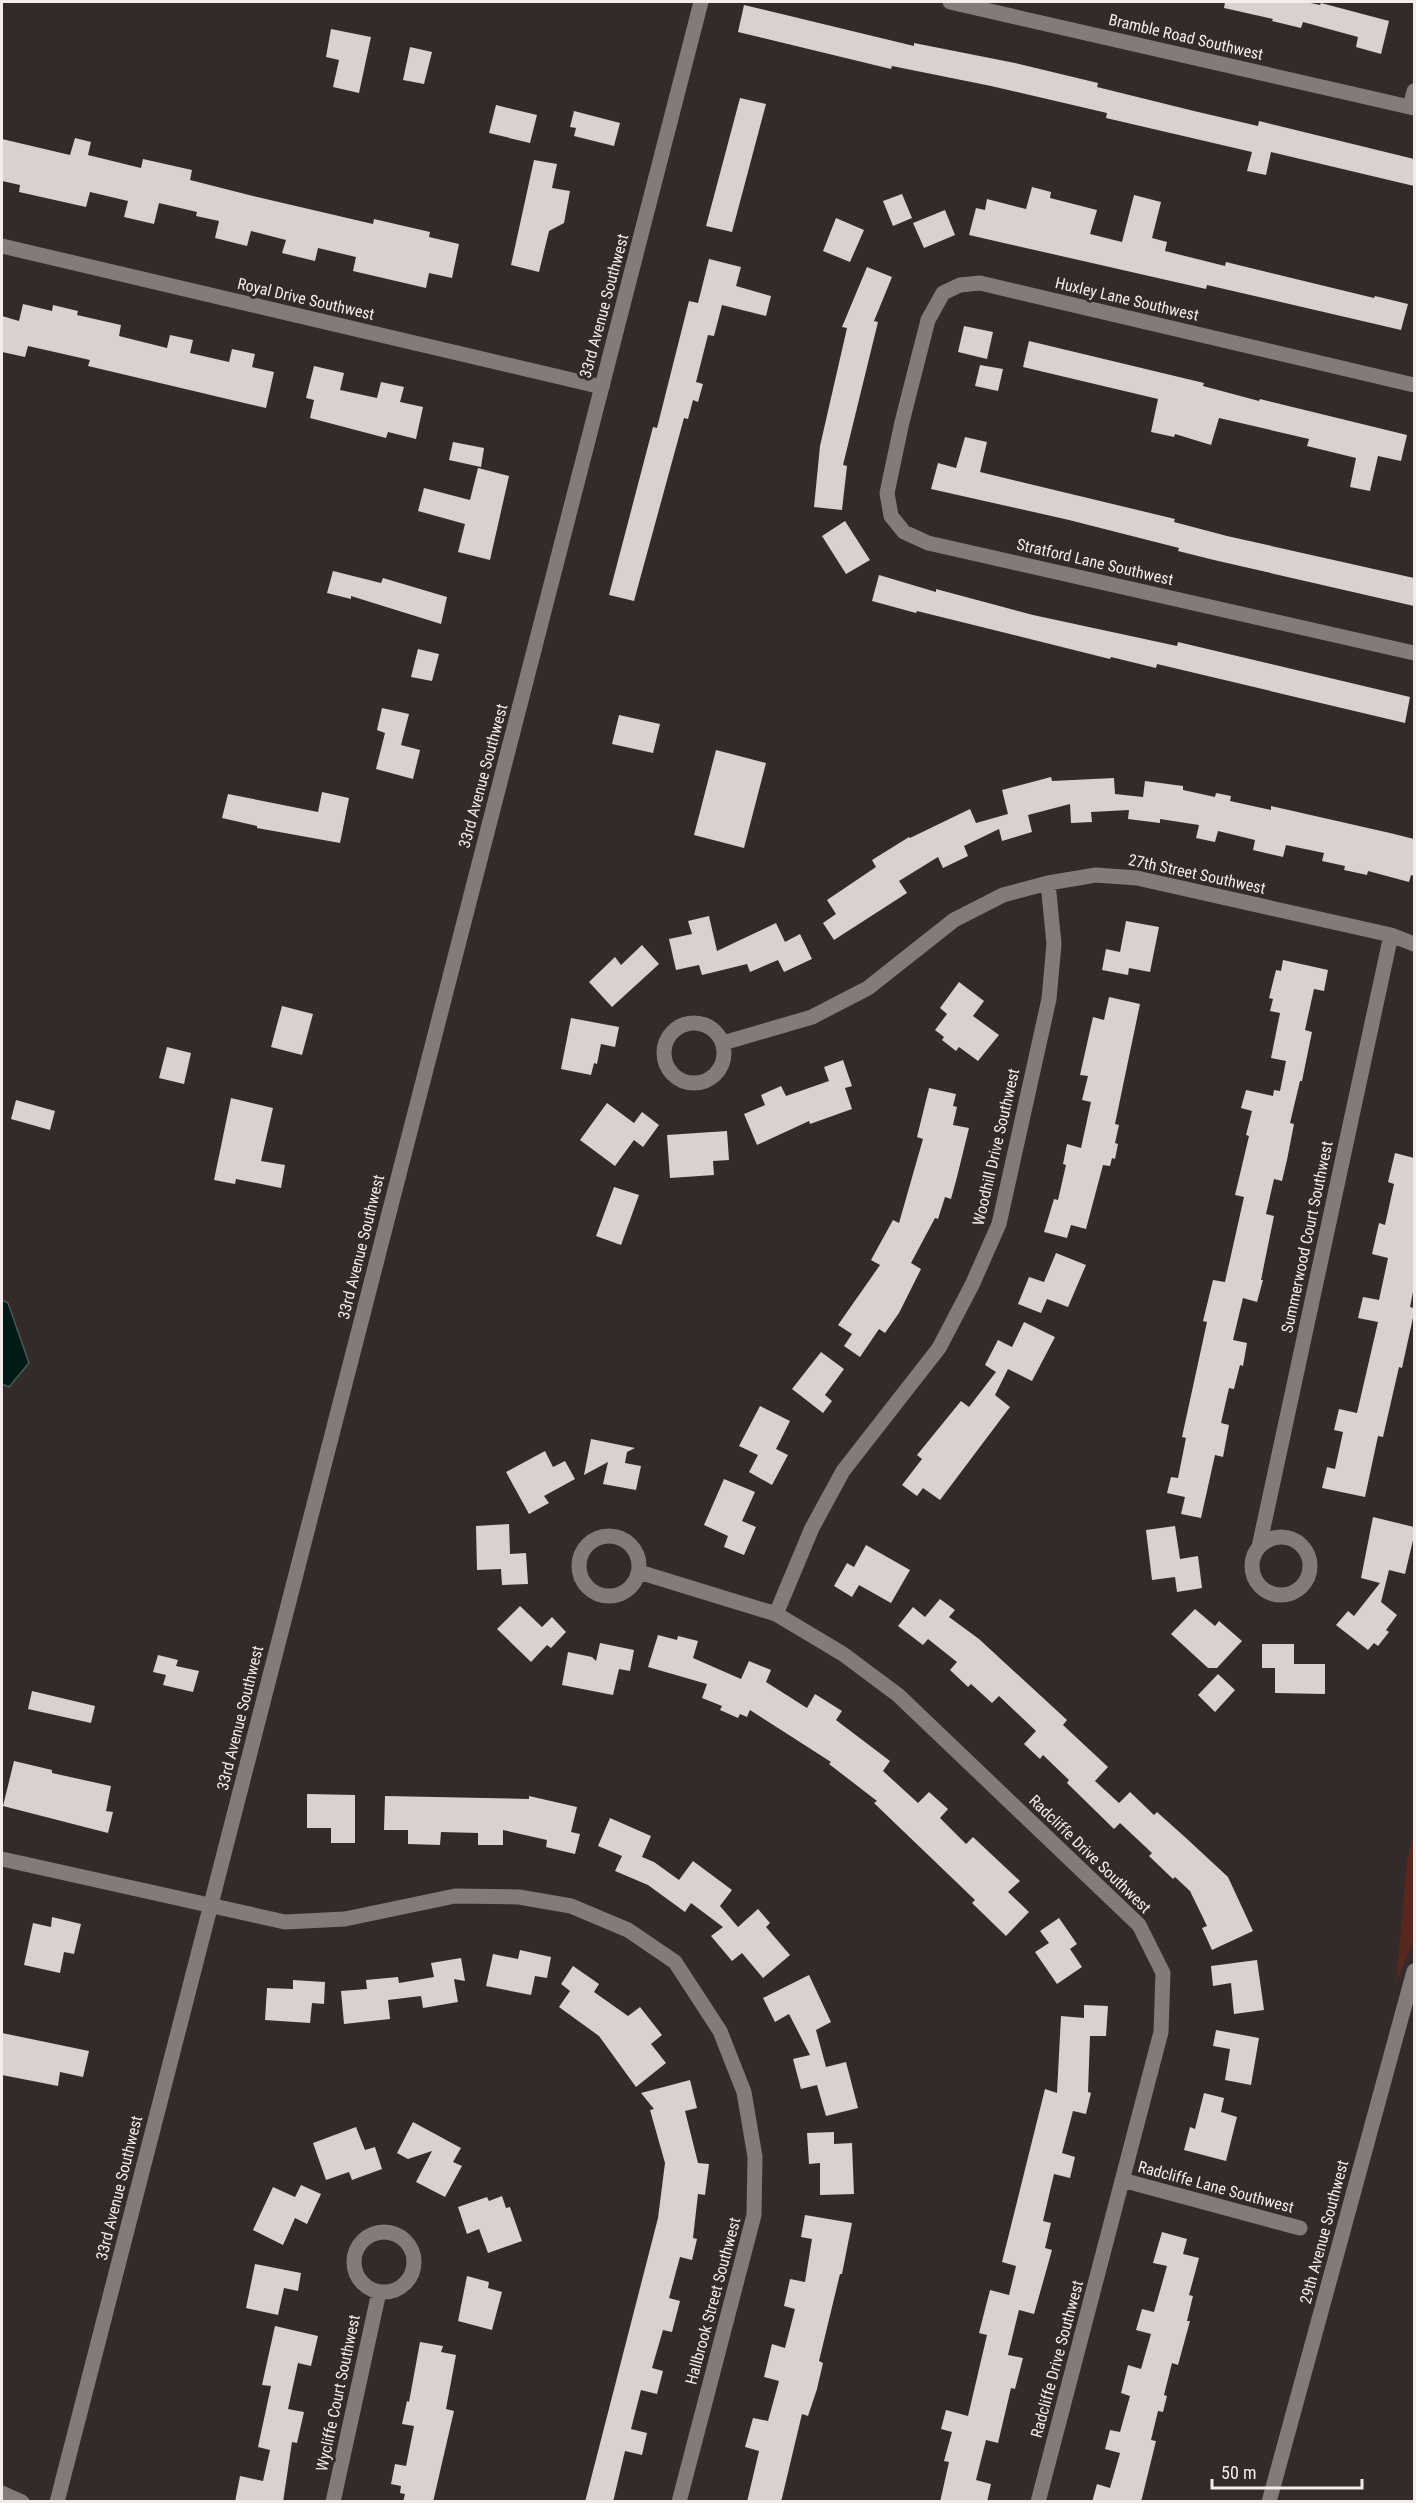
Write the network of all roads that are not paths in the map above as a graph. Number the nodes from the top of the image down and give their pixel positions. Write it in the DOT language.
graph roads {
  1 [pos="701,2"];
  2 [pos="950,2"];
  3 [pos="1414,91"];
  4 [pos="1412,108"];
  5 [pos="2,246"];
  6 [pos="1414,385"];
  7 [pos="602,387"];
  8 [pos="907,401"];
  9 [pos="1414,653"];
  10 [pos="1048,883"];
  11 [pos="1390,935"];
  12 [pos="1414,945"];
  13 [pos="723,1043"];
  14 [pos="1259,1547"];
  15 [pos="639,1572"];
  16 [pos="776,1614"];
  17 [pos="2,1859"];
  18 [pos="211,1904"];
  19 [pos="1414,1971"];
  20 [pos="1122,2180"];
  21 [pos="1300,2228"];
  22 [pos="378,2292"];
  23 [pos="2,2493"];
  24 [pos="22,2502"];
  25 [pos="57,2502"];
  26 [pos="333,2502"];
  27 [pos="679,2502"];
  28 [pos="1038,2502"];
  29 [pos="1269,2502"];
  1 -- 7 [label="street, 33rd Avenue Southwest"];
  2 -- 4 [label="street, Bramble Road Southwest"];
  3 -- 4 [label="street"];
  5 -- 7 [label="street, Royal Drive Southwest"];
  6 -- 8 [label="street, Huxley Lane Southwest"];
  7 -- 18 [label="street, 33rd Avenue Southwest"];
  8 -- 9 [label="street, Stratford Lane Southwest"];
  10 -- 11 [label="street, 27th Street Southwest"];
  10 -- 13 [label="street, 27th Street Southwest"];
  10 -- 16 [label="street, Woodhill Drive Southwest"];
  11 -- 12 [label="street, 27th Street Southwest"];
  11 -- 14 [label="street, Summerwood Court Southwest"];
  13 -- 13 [label="street"];
  15 -- 15 [label="street"];
  15 -- 16 [label="street, Radcliffe Drive Southwest"];
  16 -- 20 [label="street, Radcliffe Drive Southwest"];
  17 -- 18 [label="street, Hallbrook Street Southwest"];
  18 -- 25 [label="street, 33rd Avenue Southwest"];
  18 -- 27 [label="street, Hallbrook Street Southwest"];
  19 -- 29 [label="street, 29th Avenue Southwest"];
  20 -- 21 [label="street, Radcliffe Lane Southwest"];
  20 -- 28 [label="street, Radcliffe Drive Southwest"];
  22 -- 26 [label="street, Wycliffe Court Southwest"];
  23 -- 24 [label="street"];
}
